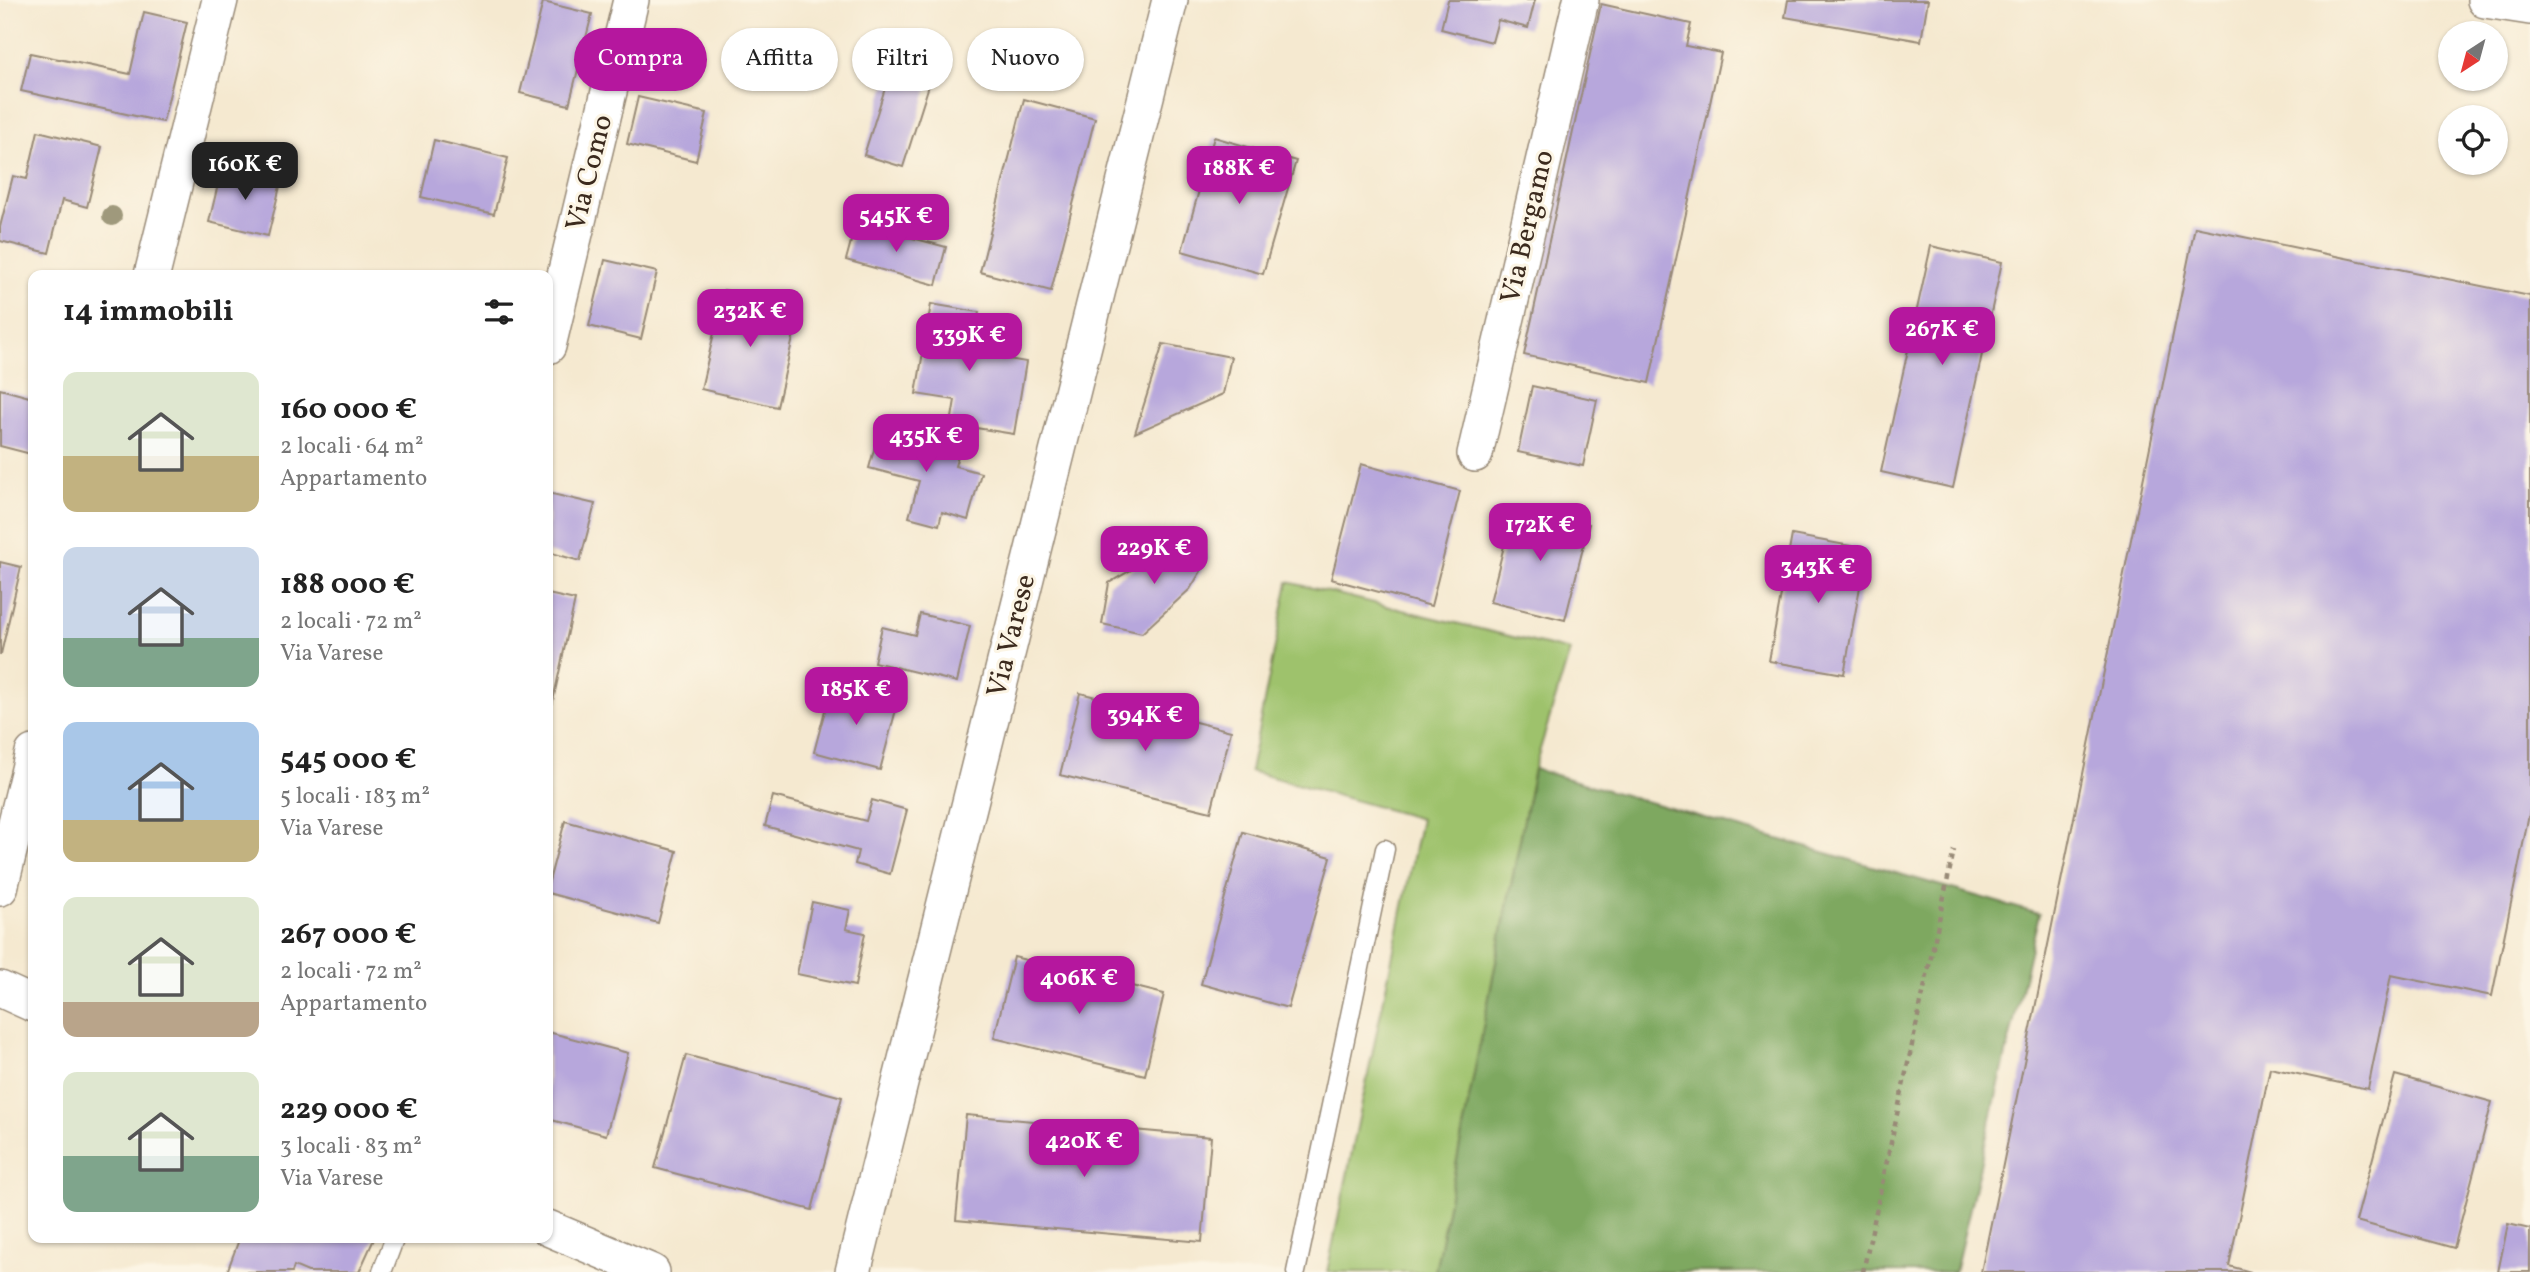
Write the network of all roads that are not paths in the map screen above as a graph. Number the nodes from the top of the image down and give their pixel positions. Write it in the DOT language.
graph roads {
  1 [pos="220,0"];
  2 [pos="631,0"];
  3 [pos="1170,0"];
  4 [pos="1581,0"];
  5 [pos="2485,0"];
  6 [pos="2530,7"];
  7 [pos="153,270"];
  8 [pos="553,325"];
  9 [pos="1475,454"];
  10 [pos="28,773"];
  11 [pos="1385,849"];
  12 [pos="0,888"];
  13 [pos="0,989"];
  14 [pos="28,1002"];
  15 [pos="553,1230"];
  16 [pos="393,1243"];
  17 [pos="382,1272"];
  18 [pos="652,1272"];
  19 [pos="853,1272"];
  20 [pos="1296,1272"];
  1 -- 7 [label="street"];
  2 -- 8 [label="street, Via Como"];
  3 -- 19 [label="street, Via Varese"];
  4 -- 9 [label="street, Via Bergamo"];
  5 -- 6 [label="street"];
  10 -- 12 [label="street"];
  11 -- 20 [label="lane"];
  13 -- 14 [label="street"];
  15 -- 18 [label="street"];
  16 -- 17 [label="lane"];
}
